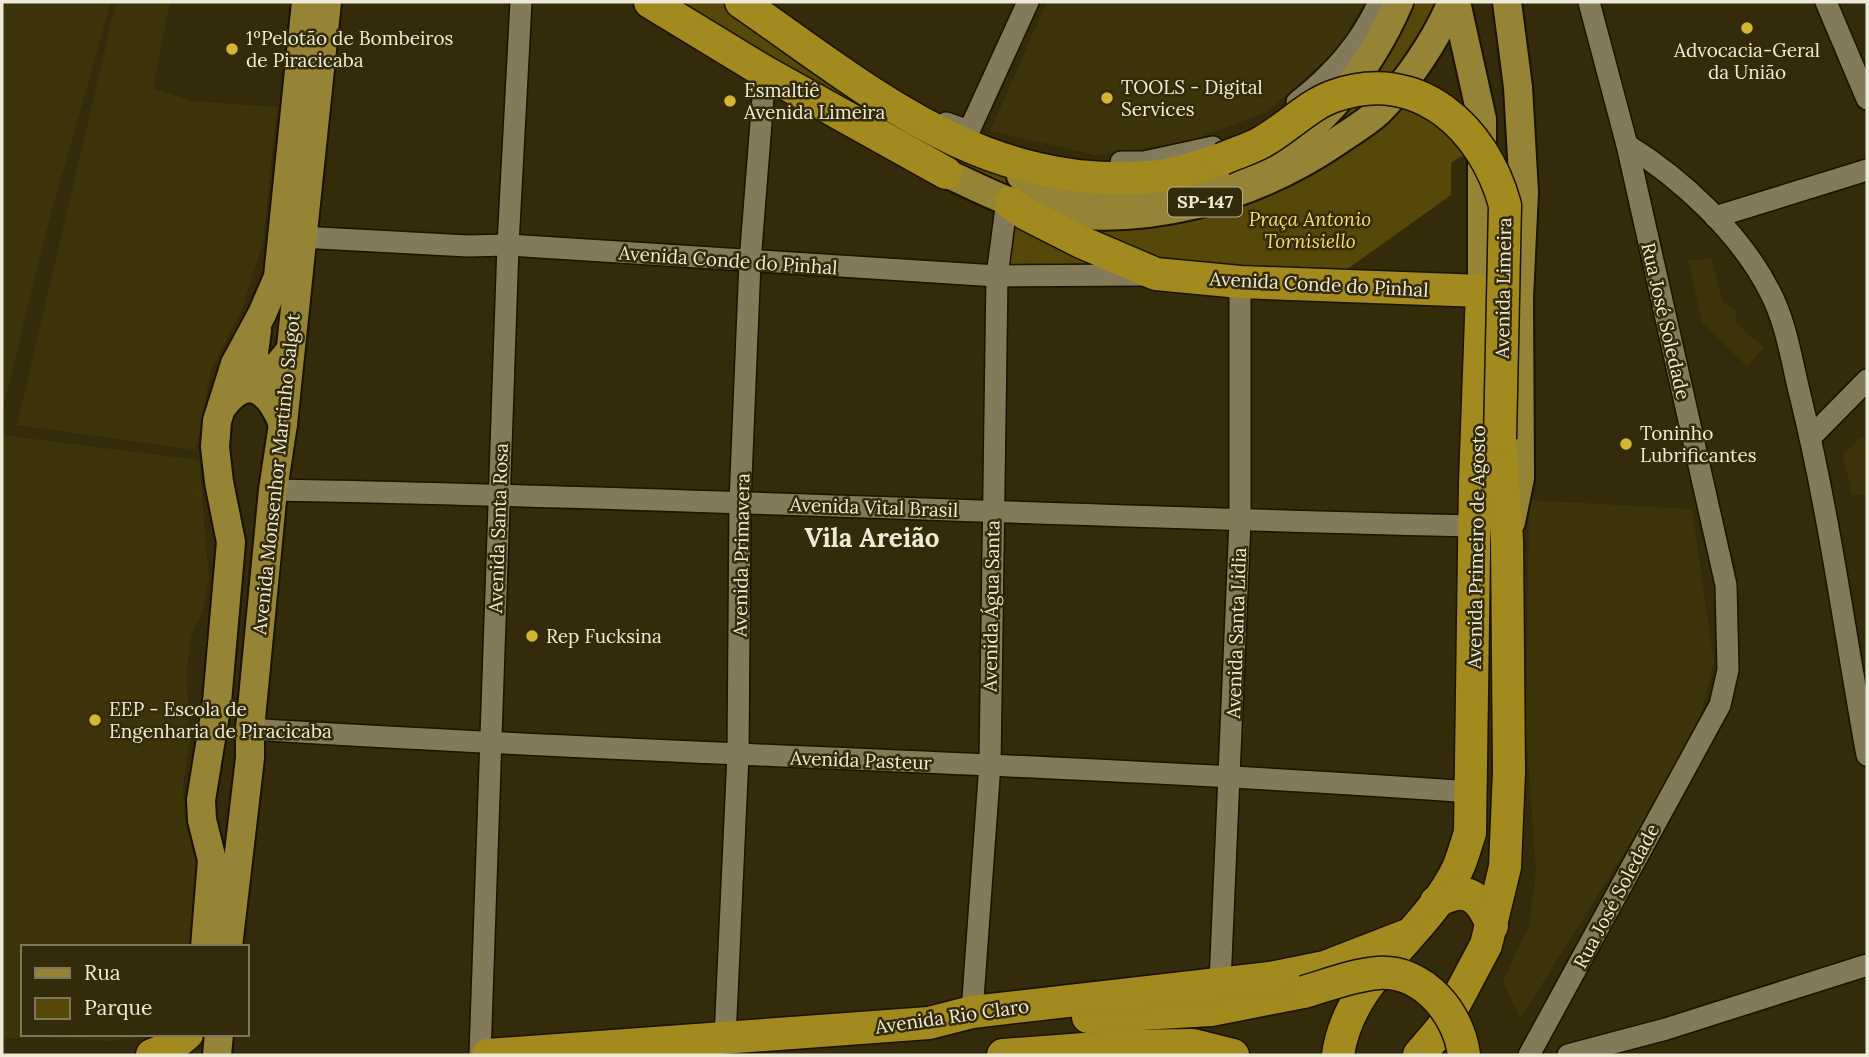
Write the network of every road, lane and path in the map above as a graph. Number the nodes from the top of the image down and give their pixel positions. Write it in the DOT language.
graph roads {
  1 [pos="306,2"];
  2 [pos="327,2"];
  3 [pos="521,2"];
  4 [pos="742,2"];
  5 [pos="1028,2"];
  6 [pos="1379,2"];
  7 [pos="1399,2"];
  8 [pos="1454,2"];
  9 [pos="1507,2"];
  10 [pos="1826,2"];
  11 [pos="1595,4"];
  12 [pos="660,6"];
  13 [pos="310,67"];
  14 [pos="765,72"];
  15 [pos="1867,99"];
  16 [pos="964,138"];
  17 [pos="1626,145"];
  18 [pos="1867,170"];
  19 [pos="946,173"];
  20 [pos="1009,201"];
  21 [pos="1715,217"];
  22 [pos="300,237"];
  23 [pos="508,245"];
  24 [pos="750,262"];
  25 [pos="1156,274"];
  26 [pos="997,276"];
  27 [pos="1240,282"];
  28 [pos="1482,291"];
  29 [pos="262,314"];
  30 [pos="288,353"];
  31 [pos="1867,380"];
  32 [pos="224,405"];
  33 [pos="283,424"];
  34 [pos="1810,438"];
  35 [pos="273,490"];
  36 [pos="499,494"];
  37 [pos="740,502"];
  38 [pos="992,511"];
  39 [pos="1240,521"];
  40 [pos="1475,526"];
  41 [pos="1507,540"];
  42 [pos="1860,666"];
  43 [pos="217,702"];
  44 [pos="250,729"];
  45 [pos="492,744"];
  46 [pos="738,755"];
  47 [pos="1867,755"];
  48 [pos="250,758"];
  49 [pos="990,764"];
  50 [pos="1508,772"];
  51 [pos="1231,775"];
  52 [pos="1472,792"];
  53 [pos="1436,902"];
  54 [pos="1492,926"];
  55 [pos="1409,934"];
  56 [pos="205,945"];
  57 [pos="228,945"];
  58 [pos="1867,965"];
  59 [pos="1220,983"];
  60 [pos="972,1012"];
  61 [pos="929,1023"];
  62 [pos="185,1036"];
  63 [pos="186,1036"];
  64 [pos="219,1036"];
  65 [pos="725,1038"];
  66 [pos="1200,1050"];
  67 [pos="1429,1054"];
  68 [pos="152,1055"];
  69 [pos="171,1055"];
  70 [pos="217,1055"];
  71 [pos="480,1055"];
  72 [pos="488,1055"];
  73 [pos="1003,1055"];
  74 [pos="1233,1055"];
  75 [pos="1338,1055"];
  76 [pos="1464,1055"];
  77 [pos="1529,1055"];
  78 [pos="1568,1055"];
  1 -- 13 [label="main road, Avenida Monsenhor Martinho Salgot"];
  2 -- 13 [label="main road, Avenida Monsenhor Martinho Salgot"];
  3 -- 23 [label="street, Avenida Santa Rosa"];
  4 -- 16 [label="highway, Avenida Limeira / SP-147"];
  5 -- 16 [label="street"];
  6 -- 16 [label="street"];
  7 -- 16 [label="main road, Avenida Limeira / SP-147"];
  8 -- 20 [label="main road, SP-147"];
  8 -- 28 [label="main road, Avenida Primeiro de Agosto"];
  9 -- 41 [label="main road, Avenida Primeiro de Agosto"];
  10 -- 15 [label="street"];
  11 -- 17 [label="street, Rua José Soledade"];
  12 -- 14 [label="highway, SP-147"];
  13 -- 22 [label="main road, Avenida Monsenhor Martinho Salgot"];
  13 -- 29 [label="main road, Avenida Monsenhor Martinho Salgot"];
  14 -- 19 [label="highway, SP-147"];
  14 -- 24 [label="street, Avenida Primavera"];
  16 -- 41 [label="highway, Avenida Limeira, bridge"];
  17 -- 21 [label="street"];
  17 -- 77 [label="street, Rua José Soledade"];
  18 -- 21 [label="street"];
  19 -- 20 [label="main road, SP-147"];
  20 -- 25 [label="highway, Avenida Conde do Pinhal"];
  20 -- 26 [label="street, Avenida Água Santa"];
  21 -- 34 [label="street"];
  22 -- 23 [label="street, Avenida Conde do Pinhal"];
  22 -- 30 [label="main road, Avenida Monsenhor Martinho Salgot"];
  23 -- 24 [label="street, Avenida Conde do Pinhal"];
  23 -- 36 [label="street, Avenida Santa Rosa"];
  24 -- 26 [label="street, Avenida Conde do Pinhal"];
  24 -- 37 [label="street, Avenida Primavera"];
  25 -- 26 [label="street, Avenida Conde do Pinhal"];
  25 -- 27 [label="highway, Avenida Conde do Pinhal"];
  26 -- 38 [label="street, Avenida Água Santa"];
  27 -- 28 [label="highway, Avenida Conde do Pinhal"];
  27 -- 39 [label="street, Avenida Santa Lidia"];
  28 -- 40 [label="highway, Avenida Primeiro de Agosto"];
  29 -- 30 [label="main road"];
  29 -- 32 [label="main road, Avenida Monsenhor Martinho Salgot"];
  30 -- 33 [label="main road, Avenida Monsenhor Martinho Salgot"];
  31 -- 34 [label="street"];
  32 -- 33 [label="main road"];
  32 -- 43 [label="main road, Avenida Monsenhor Martinho Salgot"];
  33 -- 35 [label="main road, Avenida Monsenhor Martinho Salgot"];
  34 -- 42 [label="street"];
  35 -- 36 [label="street, Avenida Vital Brasil"];
  35 -- 44 [label="main road, Avenida Monsenhor Martinho Salgot"];
  36 -- 37 [label="street, Avenida Vital Brasil"];
  36 -- 45 [label="street, Avenida Santa Rosa"];
  37 -- 38 [label="street, Avenida Vital Brasil"];
  37 -- 46 [label="street, Avenida Primavera"];
  38 -- 39 [label="street, Avenida Vital Brasil"];
  38 -- 49 [label="street, Avenida Água Santa"];
  39 -- 40 [label="street, Avenida Vital Brasil"];
  39 -- 51 [label="street, Avenida Santa Lidia"];
  40 -- 52 [label="highway, Avenida Primeiro de Agosto"];
  41 -- 50 [label="highway, Avenida Primeiro de Agosto"];
  42 -- 47 [label="street"];
  43 -- 48 [label="main road"];
  43 -- 56 [label="main road, Avenida Monsenhor Martinho Salgot"];
  44 -- 45 [label="street, Avenida Pasteur"];
  44 -- 48 [label="main road, Avenida Monsenhor Martinho Salgot"];
  45 -- 46 [label="street, Avenida Pasteur"];
  45 -- 71 [label="street, Avenida Santa Rosa"];
  46 -- 49 [label="street, Avenida Pasteur"];
  46 -- 65 [label="street, Avenida Primavera"];
  48 -- 57 [label="main road, Avenida Monsenhor Martinho Salgot"];
  49 -- 51 [label="street, Avenida Pasteur"];
  49 -- 60 [label="street, Avenida Água Santa"];
  50 -- 54 [label="highway, Avenida Primeiro de Agosto"];
  50 -- 67 [label="highway, Avenida Primeiro de Agosto"];
  51 -- 52 [label="street, Avenida Pasteur"];
  51 -- 59 [label="street, Avenida Santa Lidia"];
  52 -- 53 [label="highway, Avenida Primeiro de Agosto"];
  53 -- 54 [label="highway"];
  53 -- 55 [label="highway, Avenida Primeiro de Agosto"];
  54 -- 67 [label="highway, Avenida Primeiro de Agosto"];
  55 -- 59 [label="highway, Avenida Rio Claro"];
  55 -- 75 [label="highway, Avenida Primeiro de Agosto"];
  58 -- 78 [label="street"];
  59 -- 60 [label="highway, Avenida Rio Claro"];
  60 -- 61 [label="highway, Avenida Rio Claro"];
  61 -- 65 [label="highway, Avenida Rio Claro"];
  61 -- 76 [label="highway, bridge"];
  62 -- 68 [label="highway"];
  63 -- 69 [label="highway"];
  64 -- 70 [label="main road"];
  65 -- 72 [label="highway, Avenida Rio Claro"];
  66 -- 73 [label="highway"];
  66 -- 74 [label="highway"];
}
